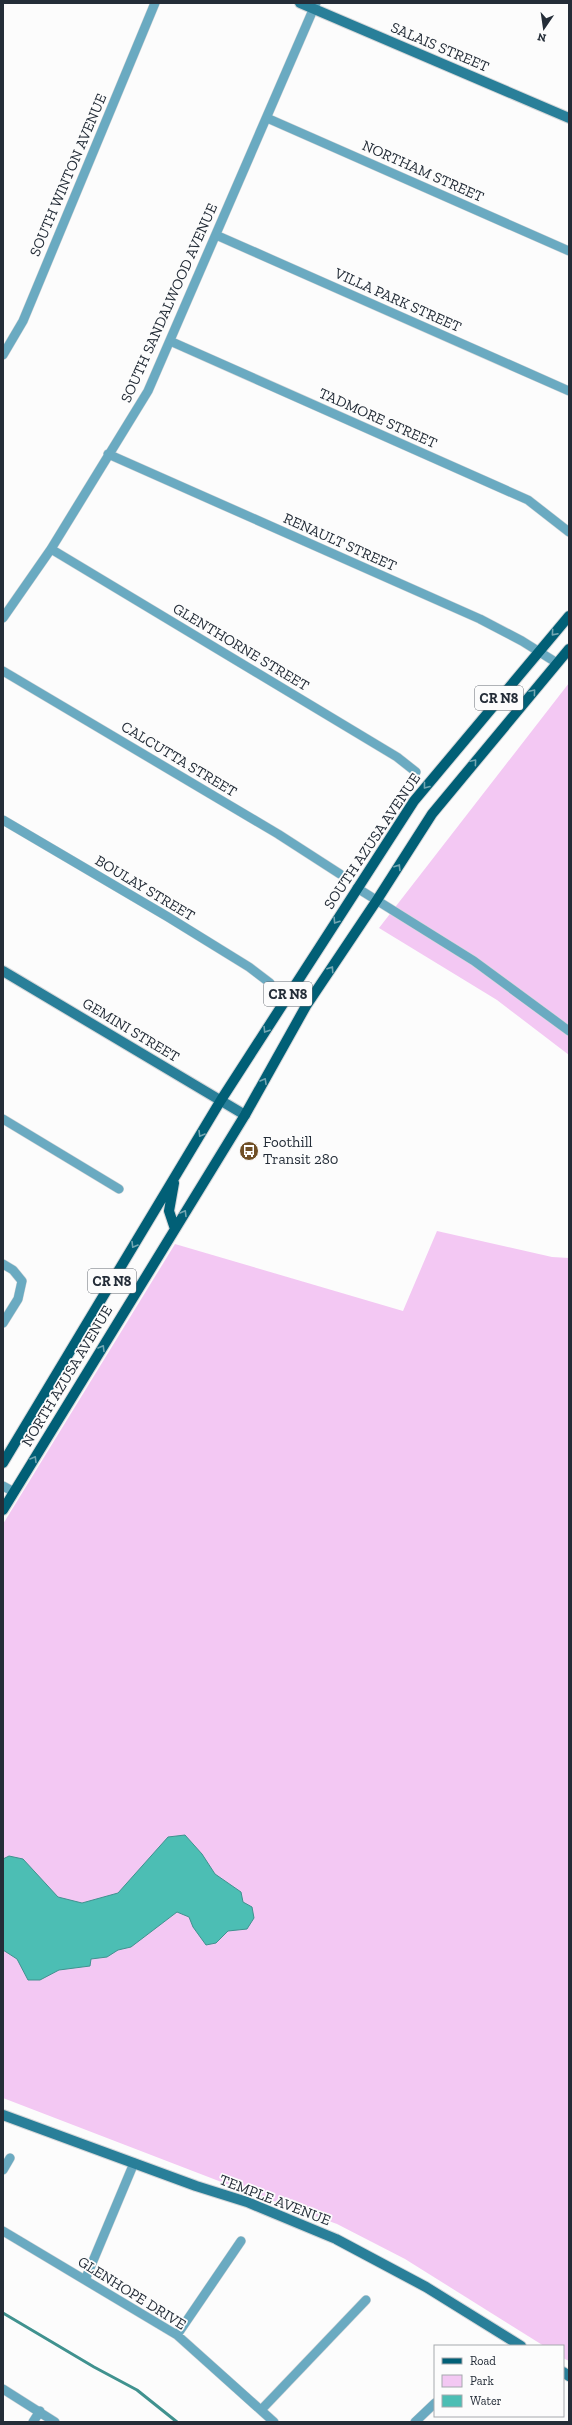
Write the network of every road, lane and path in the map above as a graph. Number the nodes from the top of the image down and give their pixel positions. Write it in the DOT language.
graph roads {
  1 [pos="155,3"];
  2 [pos="300,3"];
  3 [pos="315,6"];
  4 [pos="266,118"];
  5 [pos="569,118"];
  6 [pos="216,235"];
  7 [pos="569,251"];
  8 [pos="170,341"];
  9 [pos="3,355"];
  10 [pos="569,391"];
  11 [pos="108,454"];
  12 [pos="569,532"];
  13 [pos="50,549"];
  14 [pos="569,616"];
  15 [pos="3,618"];
  16 [pos="569,649"];
  17 [pos="538,651"];
  18 [pos="557,663"];
  19 [pos="3,671"];
  20 [pos="416,772"];
  21 [pos="3,820"];
  22 [pos="340,874"];
  23 [pos="358,888"];
  24 [pos="377,900"];
  25 [pos="3,971"];
  26 [pos="270,983"];
  27 [pos="569,1031"];
  28 [pos="221,1100"];
  29 [pos="245,1114"];
  30 [pos="3,1119"];
  31 [pos="176,1175"];
  32 [pos="119,1190"];
  33 [pos="175,1229"];
  34 [pos="3,1264"];
  35 [pos="3,1323"];
  36 [pos="3,1463"];
  37 [pos="3,1486"];
  38 [pos="14,1492"];
  39 [pos="3,1510"];
  40 [pos="3,2115"];
  41 [pos="10,2158"];
  42 [pos="134,2163"];
  43 [pos="3,2170"];
  44 [pos="3,2231"];
  45 [pos="240,2241"];
  46 [pos="85,2280"];
  47 [pos="366,2300"];
  48 [pos="177,2335"];
  49 [pos="519,2345"];
  50 [pos="3,2389"];
  51 [pos="434,2404"];
  52 [pos="262,2410"];
  53 [pos="40,2411"];
  54 [pos="33,2422"];
  55 [pos="56,2422"];
  56 [pos="274,2422"];
  57 [pos="415,2422"];
  1 -- 9 [label="street, SOUTH WINTON AVENUE"];
  2 -- 3 [label="main road, SALAIS STREET"];
  3 -- 4 [label="street, SOUTH SANDALWOOD AVENUE"];
  3 -- 5 [label="main road, SALAIS STREET"];
  4 -- 6 [label="street, SOUTH SANDALWOOD AVENUE"];
  4 -- 7 [label="street, NORTHAM STREET"];
  6 -- 8 [label="street, SOUTH SANDALWOOD AVENUE"];
  6 -- 10 [label="street, VILLA PARK STREET"];
  8 -- 11 [label="street, SOUTH SANDALWOOD AVENUE"];
  8 -- 12 [label="street, TADMORE STREET"];
  11 -- 13 [label="street, SOUTH SANDALWOOD AVENUE"];
  11 -- 17 [label="street, RENAULT STREET"];
  13 -- 15 [label="street, SOUTH SANDALWOOD AVENUE"];
  13 -- 20 [label="street, GLENTHORNE STREET"];
  14 -- 17 [label="main road, SOUTH AZUSA AVENUE / CR N8, one-way"];
  16 -- 18 [label="main road, CR N8"];
  17 -- 18 [label="street, RENAULT STREET"];
  17 -- 23 [label="main road, SOUTH AZUSA AVENUE / CR N8, one-way"];
  24 -- 18 [label="main road, CR N8, one-way"];
  19 -- 22 [label="street, CALCUTTA STREET"];
  21 -- 26 [label="street, BOULAY STREET"];
  23 -- 24 [label="street"];
  23 -- 28 [label="main road, SOUTH AZUSA AVENUE / CR N8, one-way"];
  24 -- 27 [label="street"];
  29 -- 24 [label="main road, CR N8, one-way"];
  25 -- 28 [label="main road, GEMINI STREET"];
  28 -- 29 [label="main road, GEMINI STREET"];
  28 -- 31 [label="main road, NORTH AZUSA AVENUE / CR N8, one-way"];
  33 -- 29 [label="main road, NORTH AZUSA AVENUE / CR N8, one-way"];
  30 -- 32 [label="street"];
  31 -- 33 [label="main road"];
  31 -- 36 [label="main road, NORTH AZUSA AVENUE / CR N8, one-way"];
  38 -- 33 [label="main road, NORTH AZUSA AVENUE / CR N8, one-way"];
  34 -- 35 [label="street"];
  37 -- 38 [label="street"];
  38 -- 39 [label="main road, NORTH AZUSA AVENUE / CR N8"];
  40 -- 42 [label="main road, TEMPLE AVENUE"];
  41 -- 43 [label="street"];
  42 -- 46 [label="street"];
  42 -- 49 [label="main road, TEMPLE AVENUE"];
  44 -- 46 [label="street, GLENHOPE DRIVE"];
  45 -- 48 [label="street"];
  46 -- 48 [label="street, GLENHOPE DRIVE"];
  47 -- 52 [label="street"];
  48 -- 52 [label="street, GLENHOPE DRIVE"];
  50 -- 53 [label="street"];
  51 -- 57 [label="street"];
  52 -- 56 [label="street, GLENHOPE DRIVE"];
  53 -- 54 [label="street"];
  53 -- 55 [label="street"];
}
